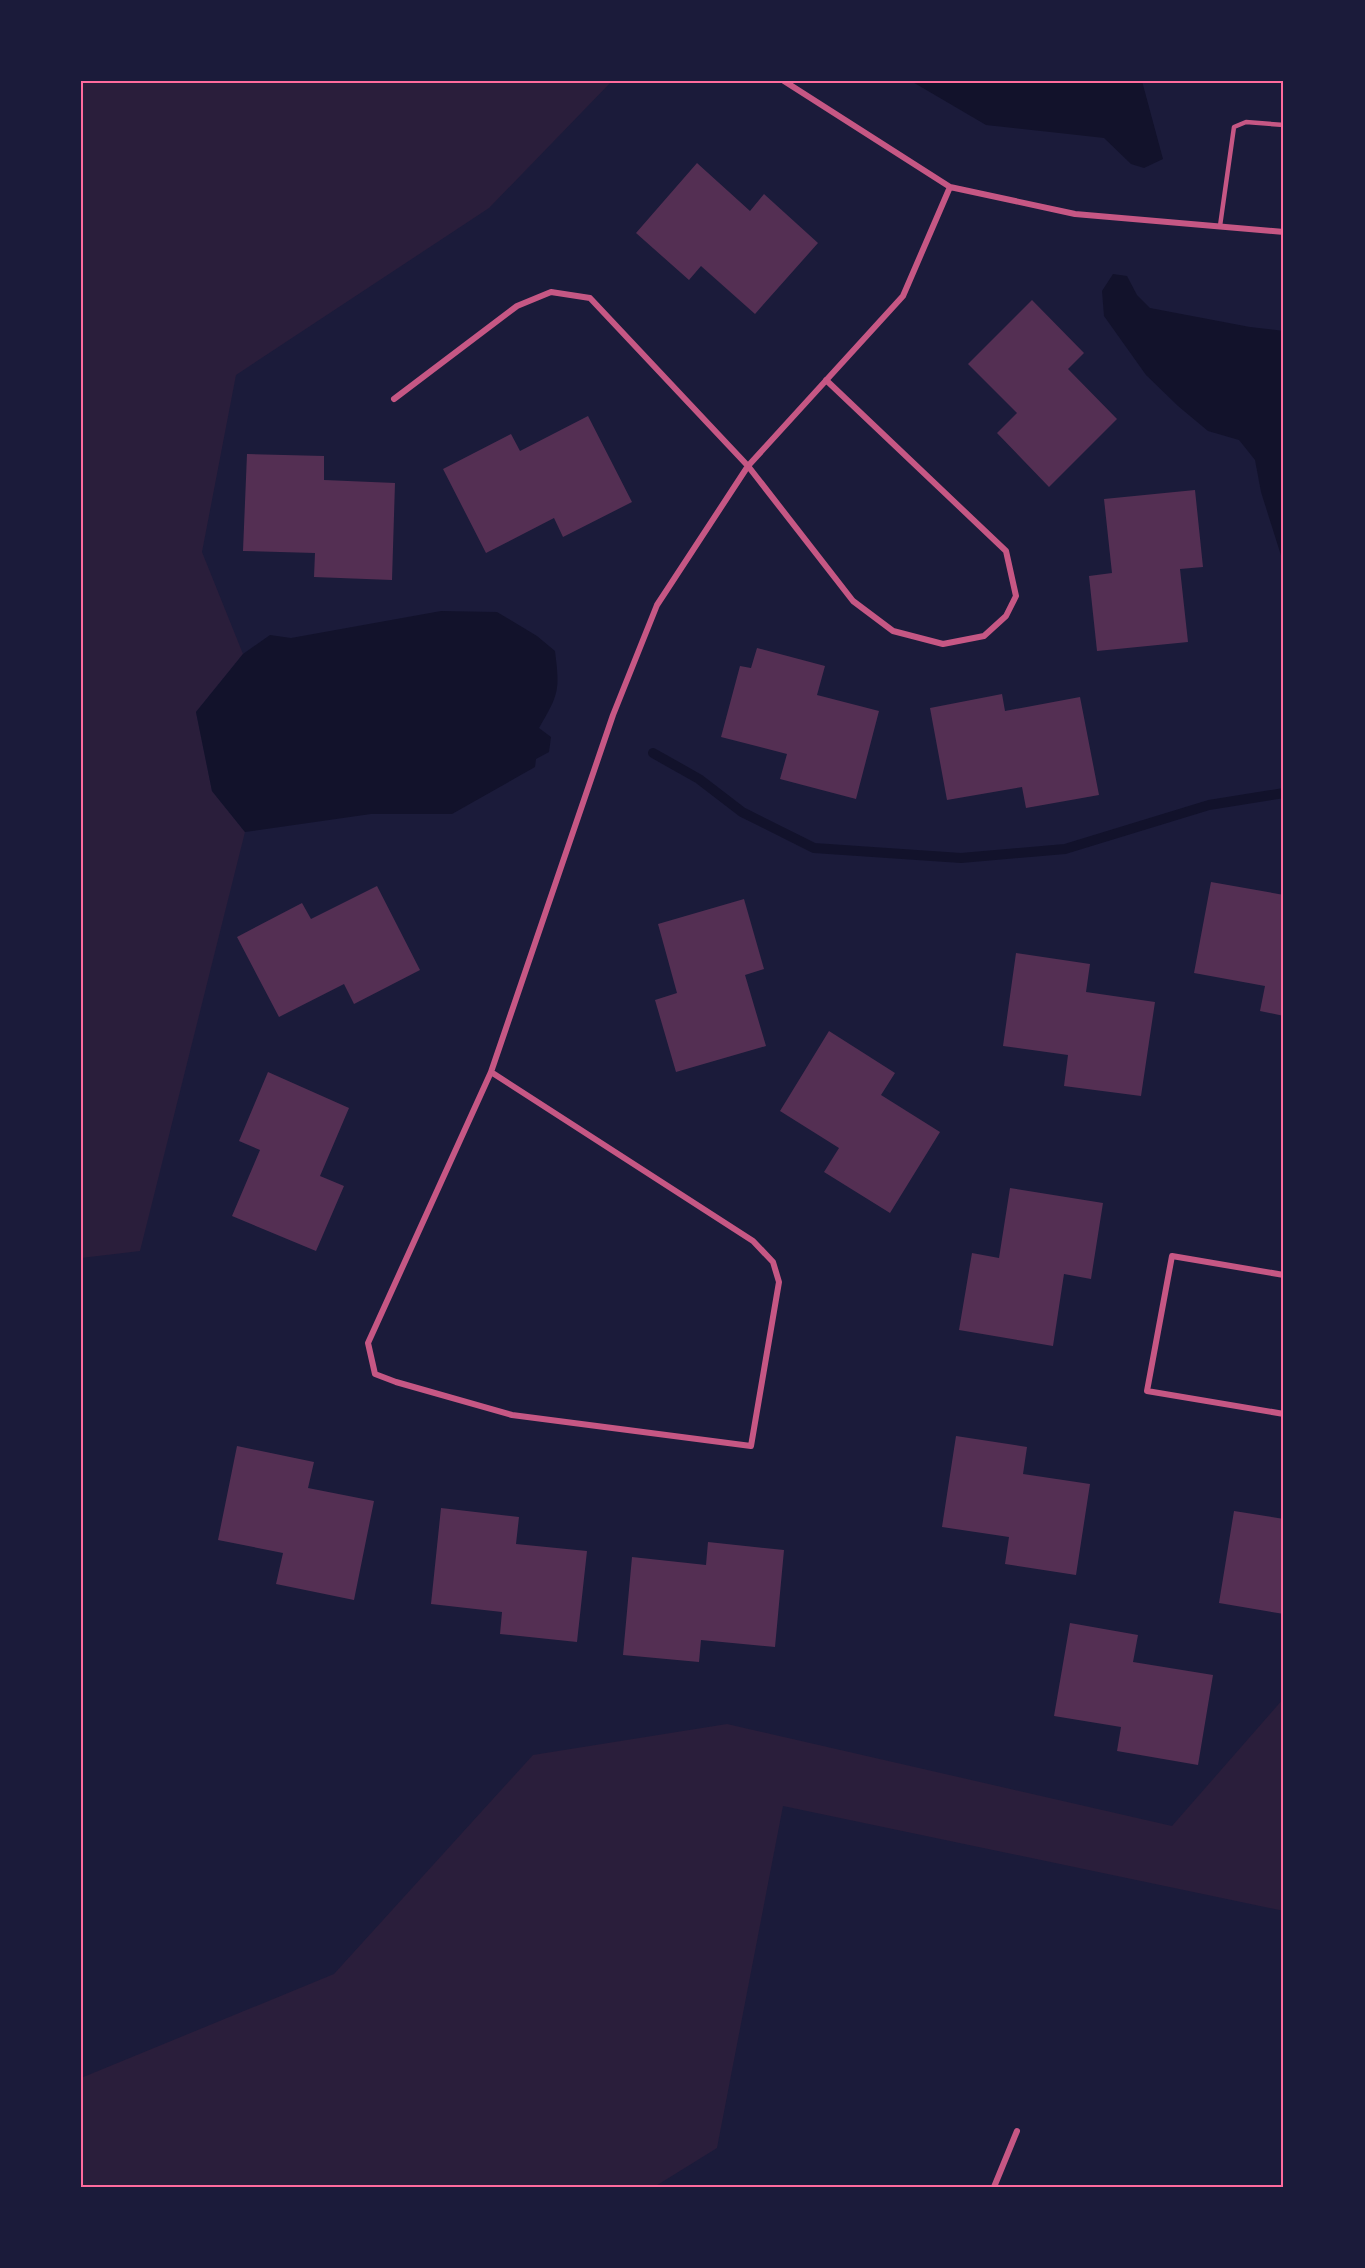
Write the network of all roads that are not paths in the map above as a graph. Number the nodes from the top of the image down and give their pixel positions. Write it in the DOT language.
graph roads {
  1 [pos="784,81"];
  2 [pos="1284,125"];
  3 [pos="950,187"];
  4 [pos="1220,226"];
  5 [pos="1284,232"];
  6 [pos="826,380"];
  7 [pos="394,399"];
  8 [pos="748,466"];
  9 [pos="491,1072"];
  10 [pos="1284,1275"];
  11 [pos="1284,1414"];
  12 [pos="1017,2131"];
  13 [pos="994,2187"];
  1 -- 3 [label="street"];
  2 -- 4 [label="lane"];
  3 -- 4 [label="street"];
  3 -- 6 [label="street"];
  4 -- 5 [label="street"];
  6 -- 8 [label="street"];
  6 -- 8 [label="street"];
  7 -- 8 [label="street"];
  8 -- 9 [label="street"];
  9 -- 9 [label="street"];
  10 -- 11 [label="street"];
  12 -- 13 [label="street"];
}
